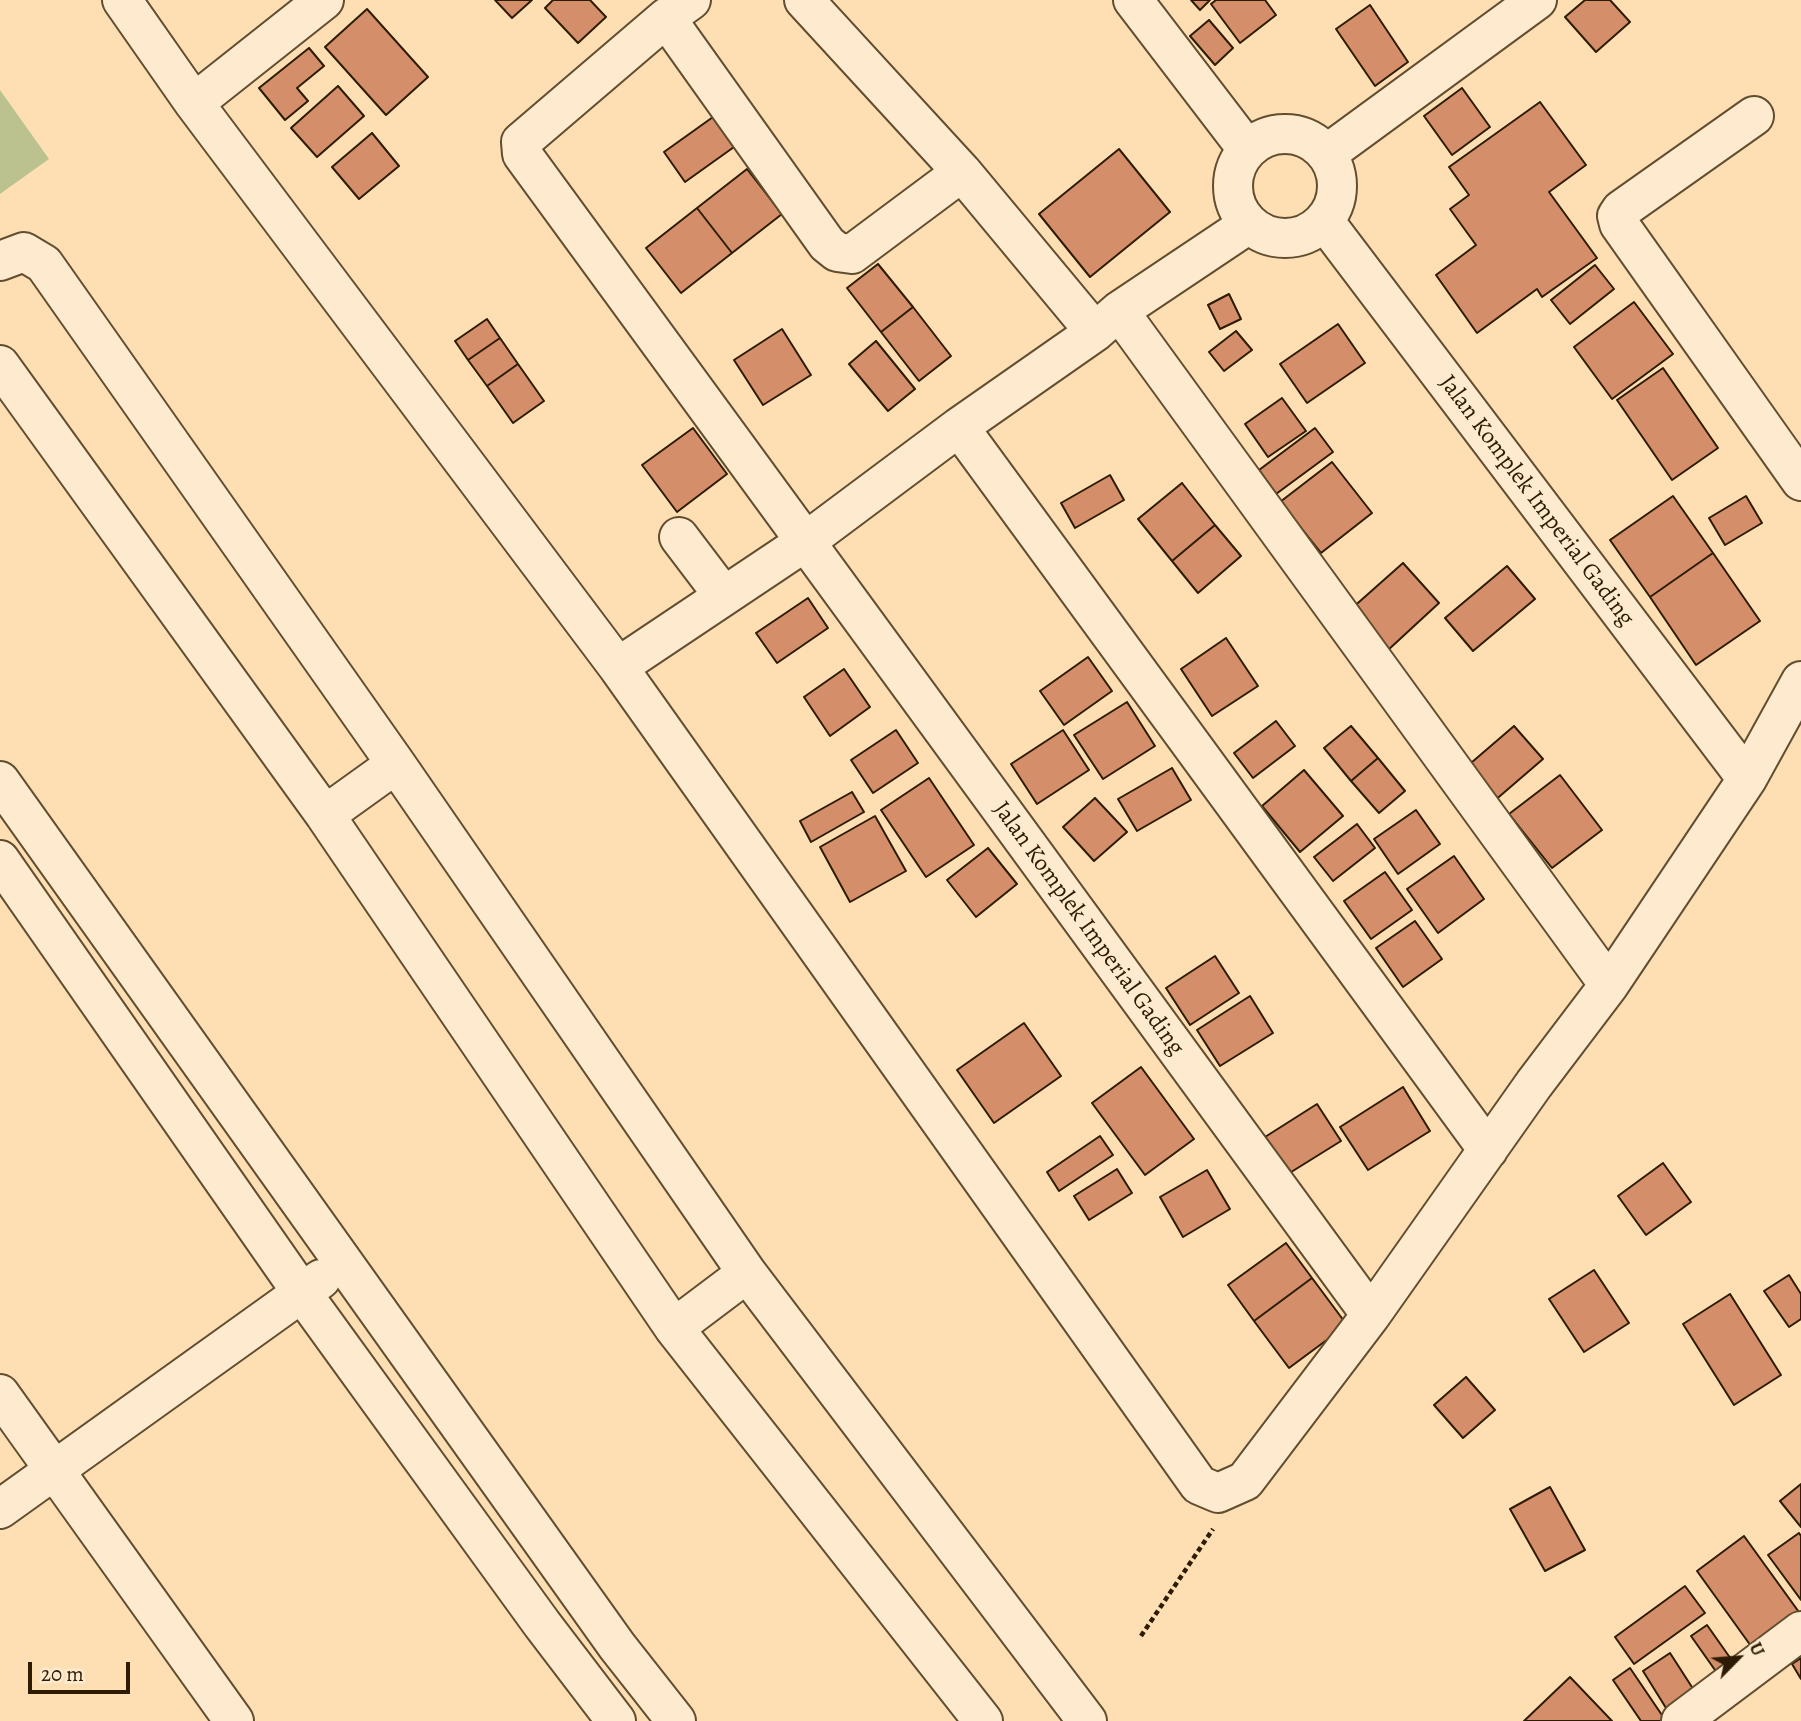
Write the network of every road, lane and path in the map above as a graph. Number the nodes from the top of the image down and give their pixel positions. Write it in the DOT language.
graph roads {
  1 [pos="122,0"];
  2 [pos="324,0"];
  3 [pos="804,0"];
  4 [pos="1133,0"];
  5 [pos="1536,0"];
  6 [pos="678,9"];
  7 [pos="194,103"];
  8 [pos="1754,116"];
  9 [pos="1247,149"];
  10 [pos="1328,153"];
  11 [pos="962,172"];
  12 [pos="1325,222"];
  13 [pos="1249,224"];
  14 [pos="0,261"];
  15 [pos="1107,321"];
  16 [pos="0,365"];
  17 [pos="959,427"];
  18 [pos="1801,481"];
  19 [pos="679,537"];
  20 [pos="805,542"];
  21 [pos="723,595"];
  22 [pos="618,667"];
  23 [pos="1801,681"];
  24 [pos="396,764"];
  25 [pos="1747,779"];
  26 [pos="0,781"];
  27 [pos="325,815"];
  28 [pos="0,860"];
  29 [pos="1609,985"];
  30 [pos="1488,1150"];
  31 [pos="341,1262"];
  32 [pos="747,1273"];
  33 [pos="302,1293"];
  34 [pos="1371,1315"];
  35 [pos="674,1328"];
  36 [pos="0,1394"];
  37 [pos="54,1471"];
  38 [pos="0,1509"];
  39 [pos="1215,1525"];
  40 [pos="1801,1631"];
  41 [pos="1141,1636"];
  42 [pos="234,1721"];
  43 [pos="616,1721"];
  44 [pos="676,1721"];
  45 [pos="983,1721"];
  46 [pos="1087,1721"];
  47 [pos="1681,1721"];
  1 -- 7 [label="street"];
  2 -- 7 [label="street"];
  3 -- 11 [label="street"];
  4 -- 9 [label="street"];
  5 -- 10 [label="street"];
  6 -- 11 [label="street"];
  6 -- 20 [label="street, Jalan Komplek Imperial Gading"];
  7 -- 22 [label="street"];
  8 -- 18 [label="street"];
  9 -- 10 [label="street"];
  9 -- 13 [label="street"];
  10 -- 12 [label="street"];
  11 -- 15 [label="street"];
  12 -- 13 [label="street"];
  12 -- 25 [label="street, Jalan Komplek Imperial Gading"];
  13 -- 15 [label="street"];
  14 -- 24 [label="street"];
  15 -- 17 [label="street"];
  15 -- 29 [label="street"];
  16 -- 27 [label="street"];
  17 -- 20 [label="street"];
  17 -- 30 [label="street"];
  19 -- 21 [label="street"];
  20 -- 21 [label="street"];
  20 -- 34 [label="street, Jalan Komplek Imperial Gading"];
  21 -- 22 [label="street"];
  22 -- 34 [label="street"];
  23 -- 25 [label="street"];
  24 -- 27 [label="street"];
  24 -- 32 [label="street"];
  25 -- 29 [label="street"];
  26 -- 31 [label="street"];
  27 -- 35 [label="street"];
  28 -- 33 [label="street"];
  29 -- 30 [label="street"];
  30 -- 34 [label="street"];
  31 -- 33 [label="street"];
  31 -- 44 [label="street"];
  32 -- 35 [label="street"];
  32 -- 46 [label="street"];
  33 -- 37 [label="street"];
  33 -- 43 [label="street"];
  35 -- 45 [label="street"];
  36 -- 37 [label="street"];
  37 -- 38 [label="street"];
  37 -- 42 [label="street"];
  39 -- 41 [label="path"];
  40 -- 47 [label="street"];
}
